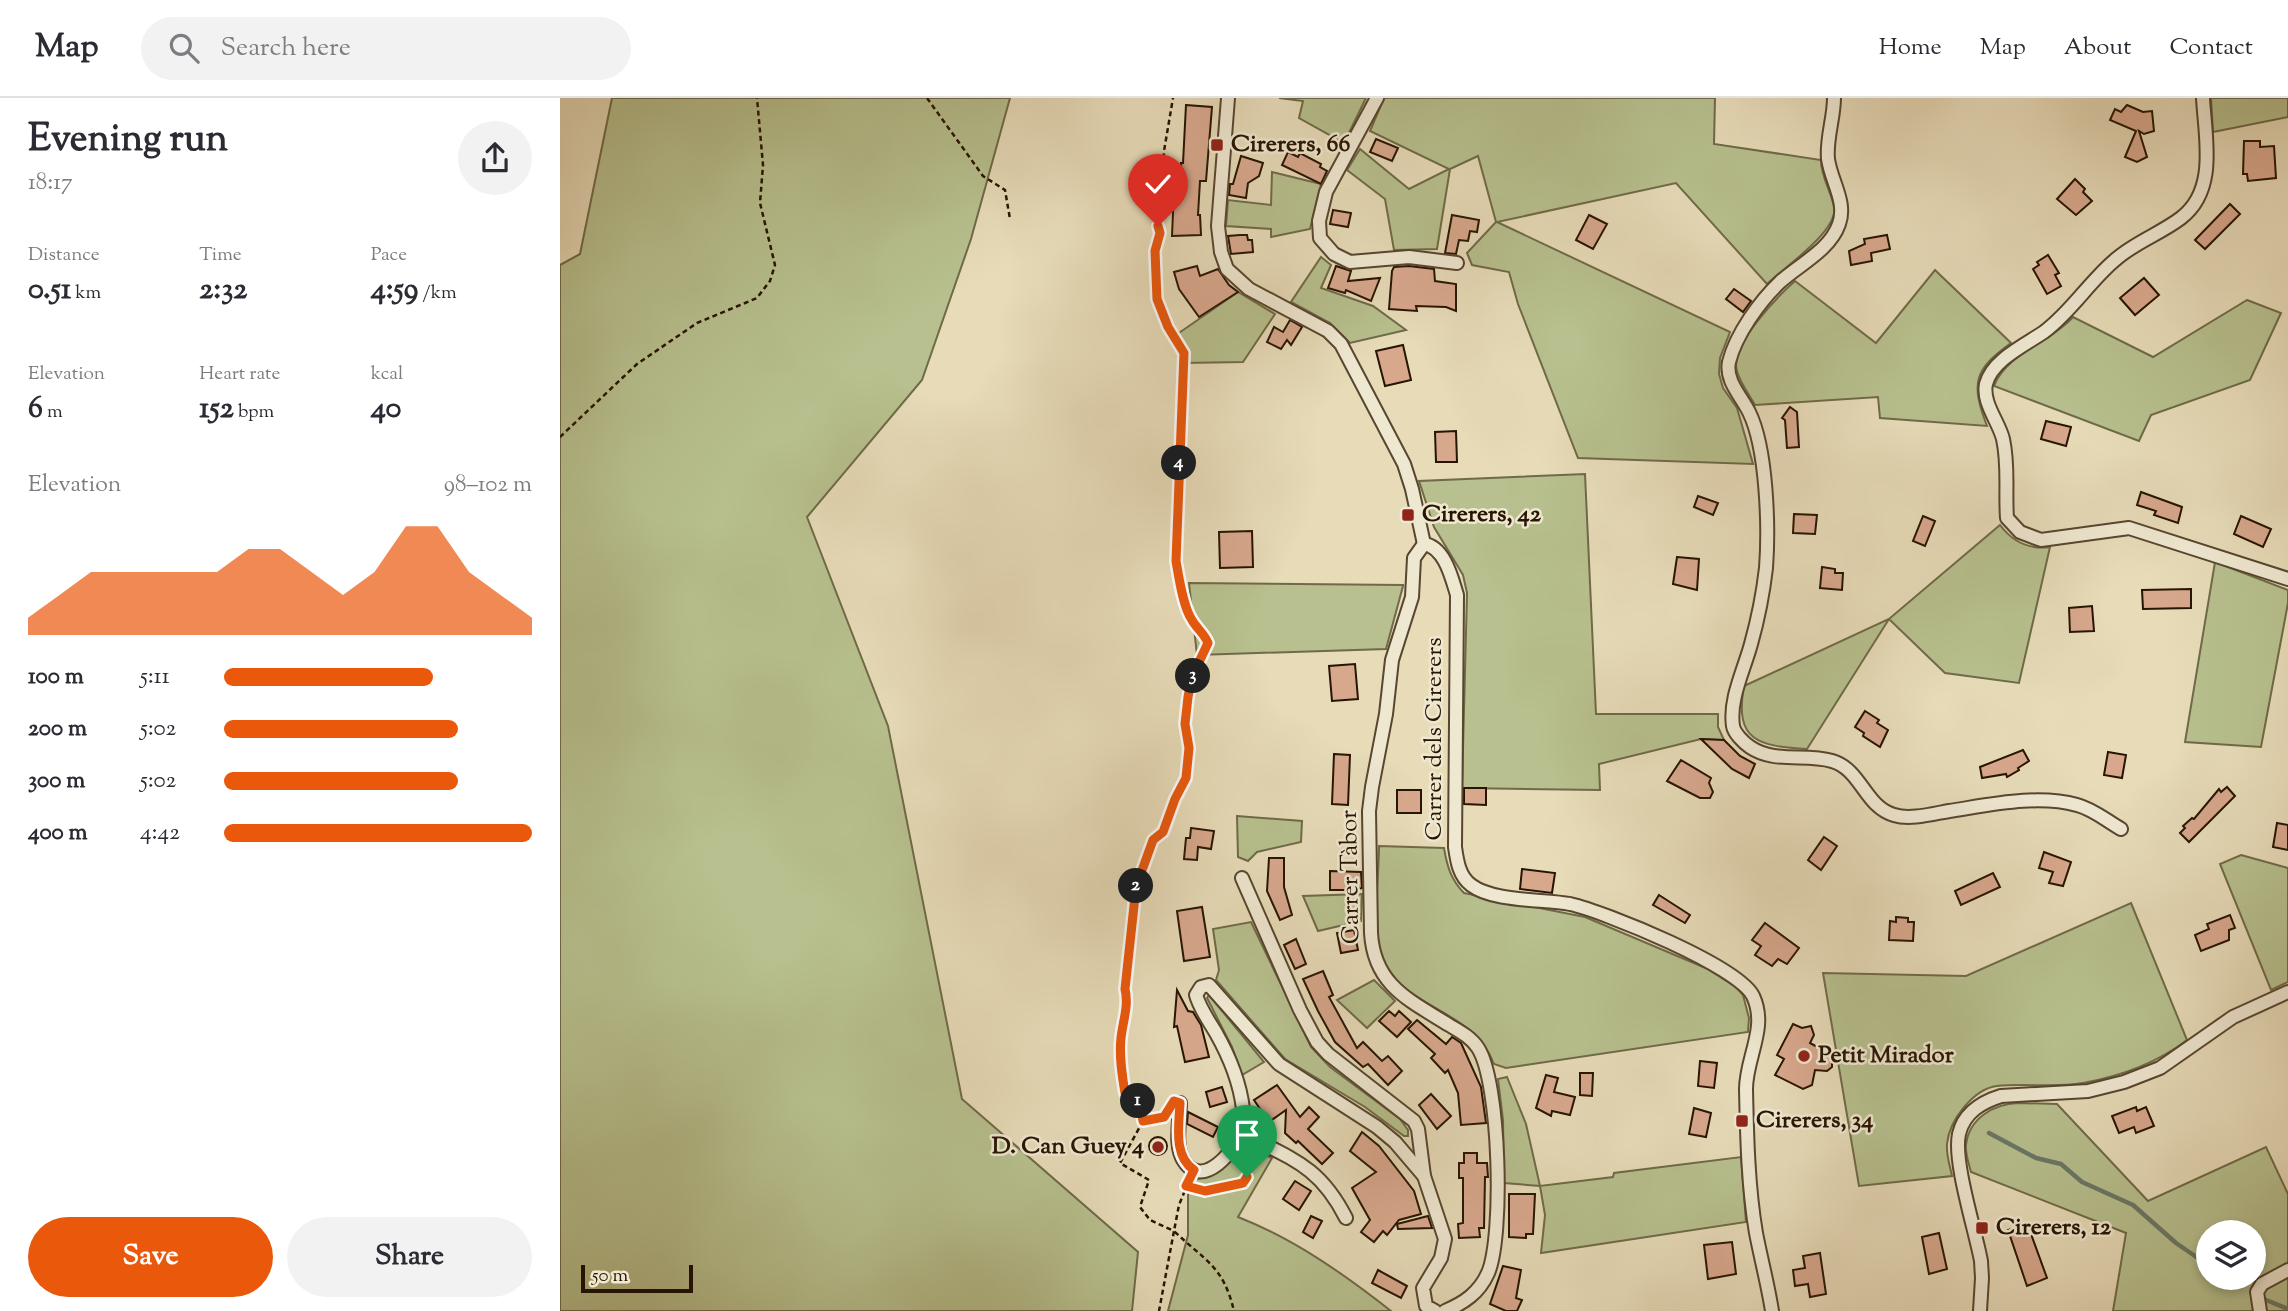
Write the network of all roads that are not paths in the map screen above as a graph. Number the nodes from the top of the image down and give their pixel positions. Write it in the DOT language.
graph roads {
  1 [pos="1228,98"];
  2 [pos="1377,98"];
  3 [pos="1833,98"];
  4 [pos="2203,98"];
  5 [pos="1457,263"];
  6 [pos="1424,544"];
  7 [pos="2288,579"];
  8 [pos="2121,830"];
  9 [pos="1242,878"];
  10 [pos="2288,992"];
  11 [pos="1180,1103"];
  12 [pos="1242,1133"];
  13 [pos="1424,1176"];
  14 [pos="1346,1218"];
  15 [pos="2288,1270"];
  16 [pos="1434,1311"];
  17 [pos="1445,1311"];
  18 [pos="1772,1311"];
  19 [pos="1980,1311"];
  20 [pos="2260,1311"];
  1 -- 6 [label="street"];
  2 -- 5 [label="street"];
  3 -- 8 [label="street"];
  4 -- 7 [label="street"];
  6 -- 17 [label="street, Carrer Tàbor"];
  6 -- 18 [label="street, Carrer dels Cirerers"];
  9 -- 13 [label="street"];
  10 -- 19 [label="street"];
  11 -- 12 [label="street"];
  12 -- 13 [label="street"];
  12 -- 14 [label="street"];
  13 -- 16 [label="street"];
  15 -- 20 [label="street"];
}
